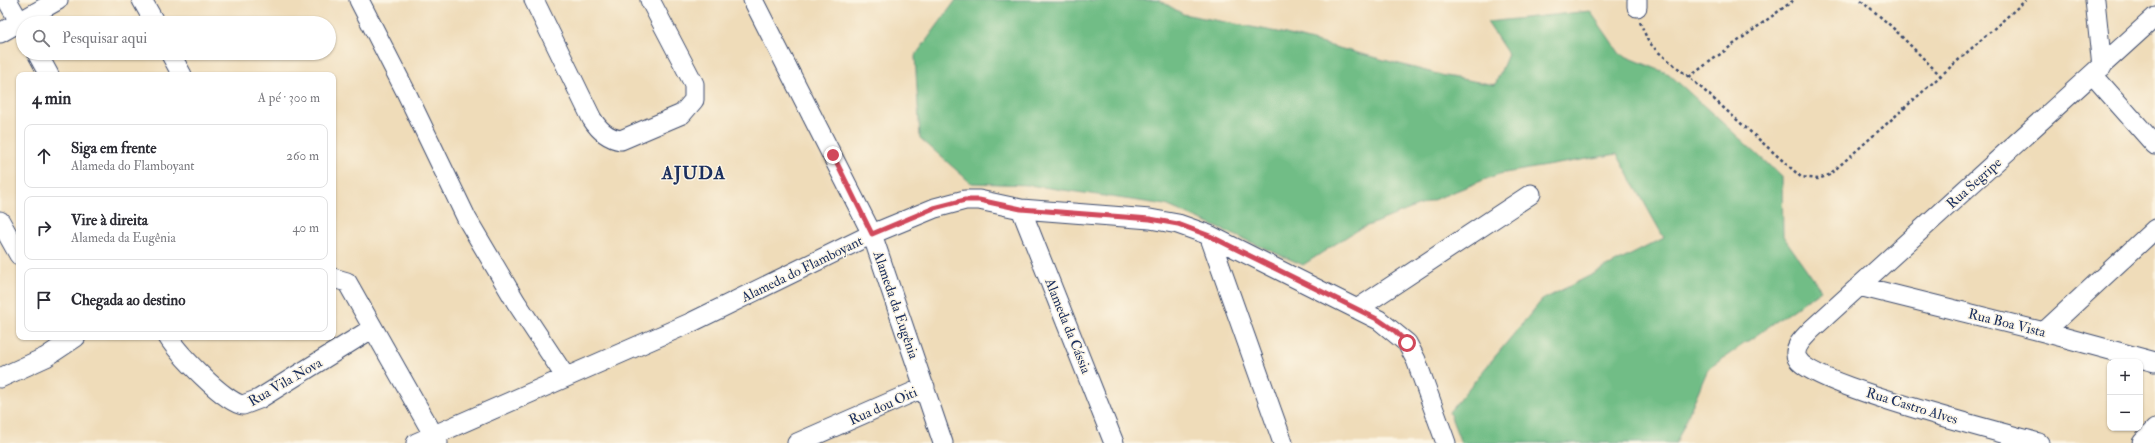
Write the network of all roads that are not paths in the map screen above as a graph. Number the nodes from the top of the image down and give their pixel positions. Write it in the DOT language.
graph roads {
  1 [pos="7,0"];
  2 [pos="58,0"];
  3 [pos="142,0"];
  4 [pos="360,0"];
  5 [pos="534,0"];
  6 [pos="650,0"];
  7 [pos="753,0"];
  8 [pos="2095,0"];
  9 [pos="16,16"];
  10 [pos="34,16"];
  11 [pos="150,16"];
  12 [pos="2155,17"];
  13 [pos="16,27"];
  14 [pos="0,33"];
  15 [pos="41,60"];
  16 [pos="174,60"];
  17 [pos="2098,71"];
  18 [pos="47,72"];
  19 [pos="180,72"];
  20 [pos="2155,145"];
  21 [pos="1531,194"];
  22 [pos="1021,209"];
  23 [pos="0,221"];
  24 [pos="2155,229"];
  25 [pos="872,234"];
  26 [pos="1210,236"];
  27 [pos="16,250"];
  28 [pos="336,279"];
  29 [pos="1859,286"];
  30 [pos="1357,309"];
  31 [pos="374,328"];
  32 [pos="2044,332"];
  33 [pos="68,340"];
  34 [pos="170,340"];
  35 [pos="1796,352"];
  36 [pos="2155,362"];
  37 [pos="565,376"];
  38 [pos="0,378"];
  39 [pos="924,387"];
  40 [pos="2155,429"];
  41 [pos="436,438"];
  42 [pos="416,443"];
  43 [pos="797,443"];
  44 [pos="943,443"];
  45 [pos="1114,443"];
  46 [pos="1283,443"];
  47 [pos="1446,443"];
  48 [pos="2039,443"];
  49 [pos="2142,443"];
  1 -- 9 [label="street"];
  2 -- 10 [label="street"];
  3 -- 11 [label="street"];
  4 -- 37 [label="street"];
  5 -- 6 [label="street"];
  7 -- 25 [label="street, Alameda da Eugênia"];
  8 -- 17 [label="street"];
  12 -- 17 [label="street, Rua Segripe"];
  13 -- 14 [label="street"];
  15 -- 18 [label="street"];
  16 -- 19 [label="street"];
  17 -- 20 [label="street"];
  17 -- 29 [label="street, Rua Segripe"];
  21 -- 30 [label="street"];
  22 -- 25 [label="street, Alameda do Flamboyant"];
  22 -- 26 [label="street, Alameda do Flamboyant"];
  22 -- 45 [label="street, Alameda da Cássia"];
  23 -- 27 [label="street"];
  24 -- 32 [label="street"];
  25 -- 37 [label="street, Alameda do Flamboyant"];
  25 -- 39 [label="street, Alameda da Eugênia"];
  26 -- 30 [label="street, Alameda do Flamboyant"];
  26 -- 46 [label="street"];
  28 -- 31 [label="street"];
  29 -- 32 [label="street, Rua Boa Vista"];
  29 -- 35 [label="street, Rua Segripe"];
  30 -- 47 [label="street, Alameda do Flamboyant"];
  31 -- 34 [label="street, Rua Vila Nova"];
  31 -- 41 [label="street"];
  32 -- 36 [label="street, Rua Boa Vista"];
  33 -- 38 [label="street"];
  35 -- 48 [label="street, Rua Castro Alves"];
  37 -- 41 [label="street, Alameda do Flamboyant"];
  39 -- 43 [label="street, Rua dou Oiti"];
  39 -- 44 [label="street, Alameda da Eugênia"];
  40 -- 49 [label="street"];
  41 -- 42 [label="street, Alameda do Flamboyant"];
}
